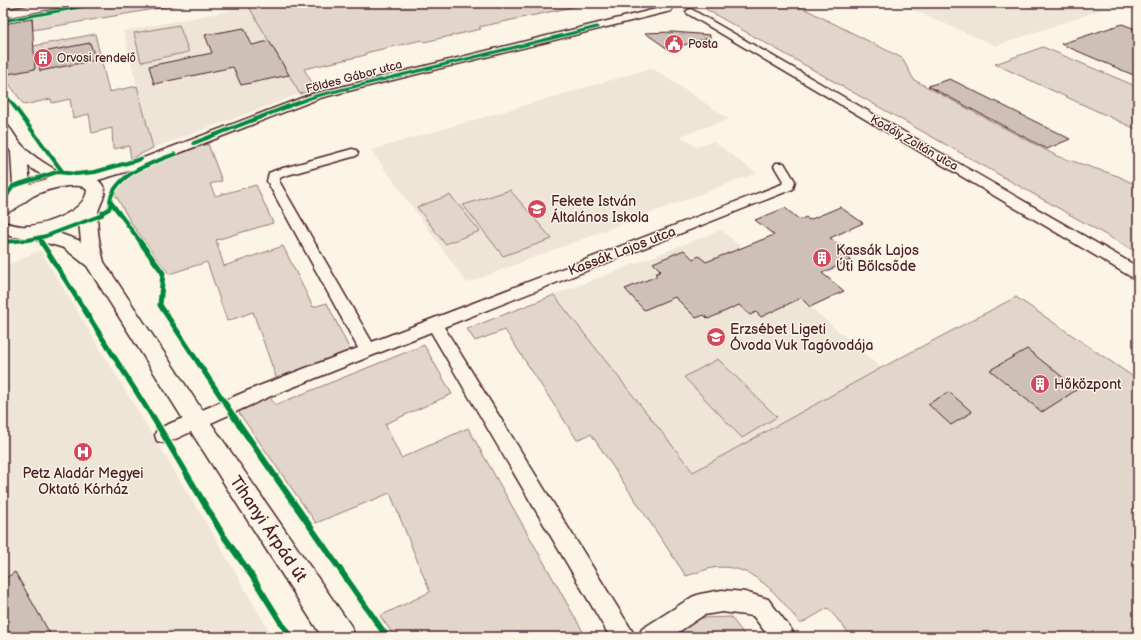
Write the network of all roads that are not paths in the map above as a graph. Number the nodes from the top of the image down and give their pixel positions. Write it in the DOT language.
graph roads {
  1 [pos="66,3"];
  2 [pos="680,9"];
  3 [pos="3,14"];
  4 [pos="3,129"];
  5 [pos="19,152"];
  6 [pos="352,153"];
  7 [pos="142,163"];
  8 [pos="780,166"];
  9 [pos="75,180"];
  10 [pos="94,198"];
  11 [pos="3,209"];
  12 [pos="3,229"];
  13 [pos="29,232"];
  14 [pos="94,262"];
  15 [pos="1138,274"];
  16 [pos="434,324"];
  17 [pos="368,350"];
  18 [pos="196,420"];
  19 [pos="164,435"];
  20 [pos="340,637"];
  21 [pos="624,637"];
  22 [pos="650,637"];
  23 [pos="783,637"];
  1 -- 3 [label="street"];
  2 -- 7 [label="street, Földes Gábor utca"];
  2 -- 15 [label="street, Kodály Zoltán utca"];
  4 -- 5 [label="street"];
  5 -- 9 [label="street"];
  5 -- 11 [label="street"];
  6 -- 17 [label="street"];
  7 -- 9 [label="street, Földes Gábor utca"];
  7 -- 10 [label="street, Földes Gábor utca"];
  8 -- 16 [label="street, Kassák Lajos utca"];
  9 -- 10 [label="street"];
  9 -- 11 [label="street"];
  10 -- 13 [label="street, Tihanyi Árpád út"];
  10 -- 14 [label="street, Tihanyi Árpád út"];
  12 -- 13 [label="street, Tihanyi Árpád út"];
  13 -- 14 [label="street, Tihanyi Árpád út"];
  14 -- 18 [label="street, Tihanyi Árpád út"];
  16 -- 17 [label="street, Kassák Lajos utca"];
  16 -- 21 [label="street"];
  17 -- 18 [label="street"];
  18 -- 19 [label="street"];
  18 -- 20 [label="street, Tihanyi Árpád út"];
  22 -- 23 [label="street"];
}
